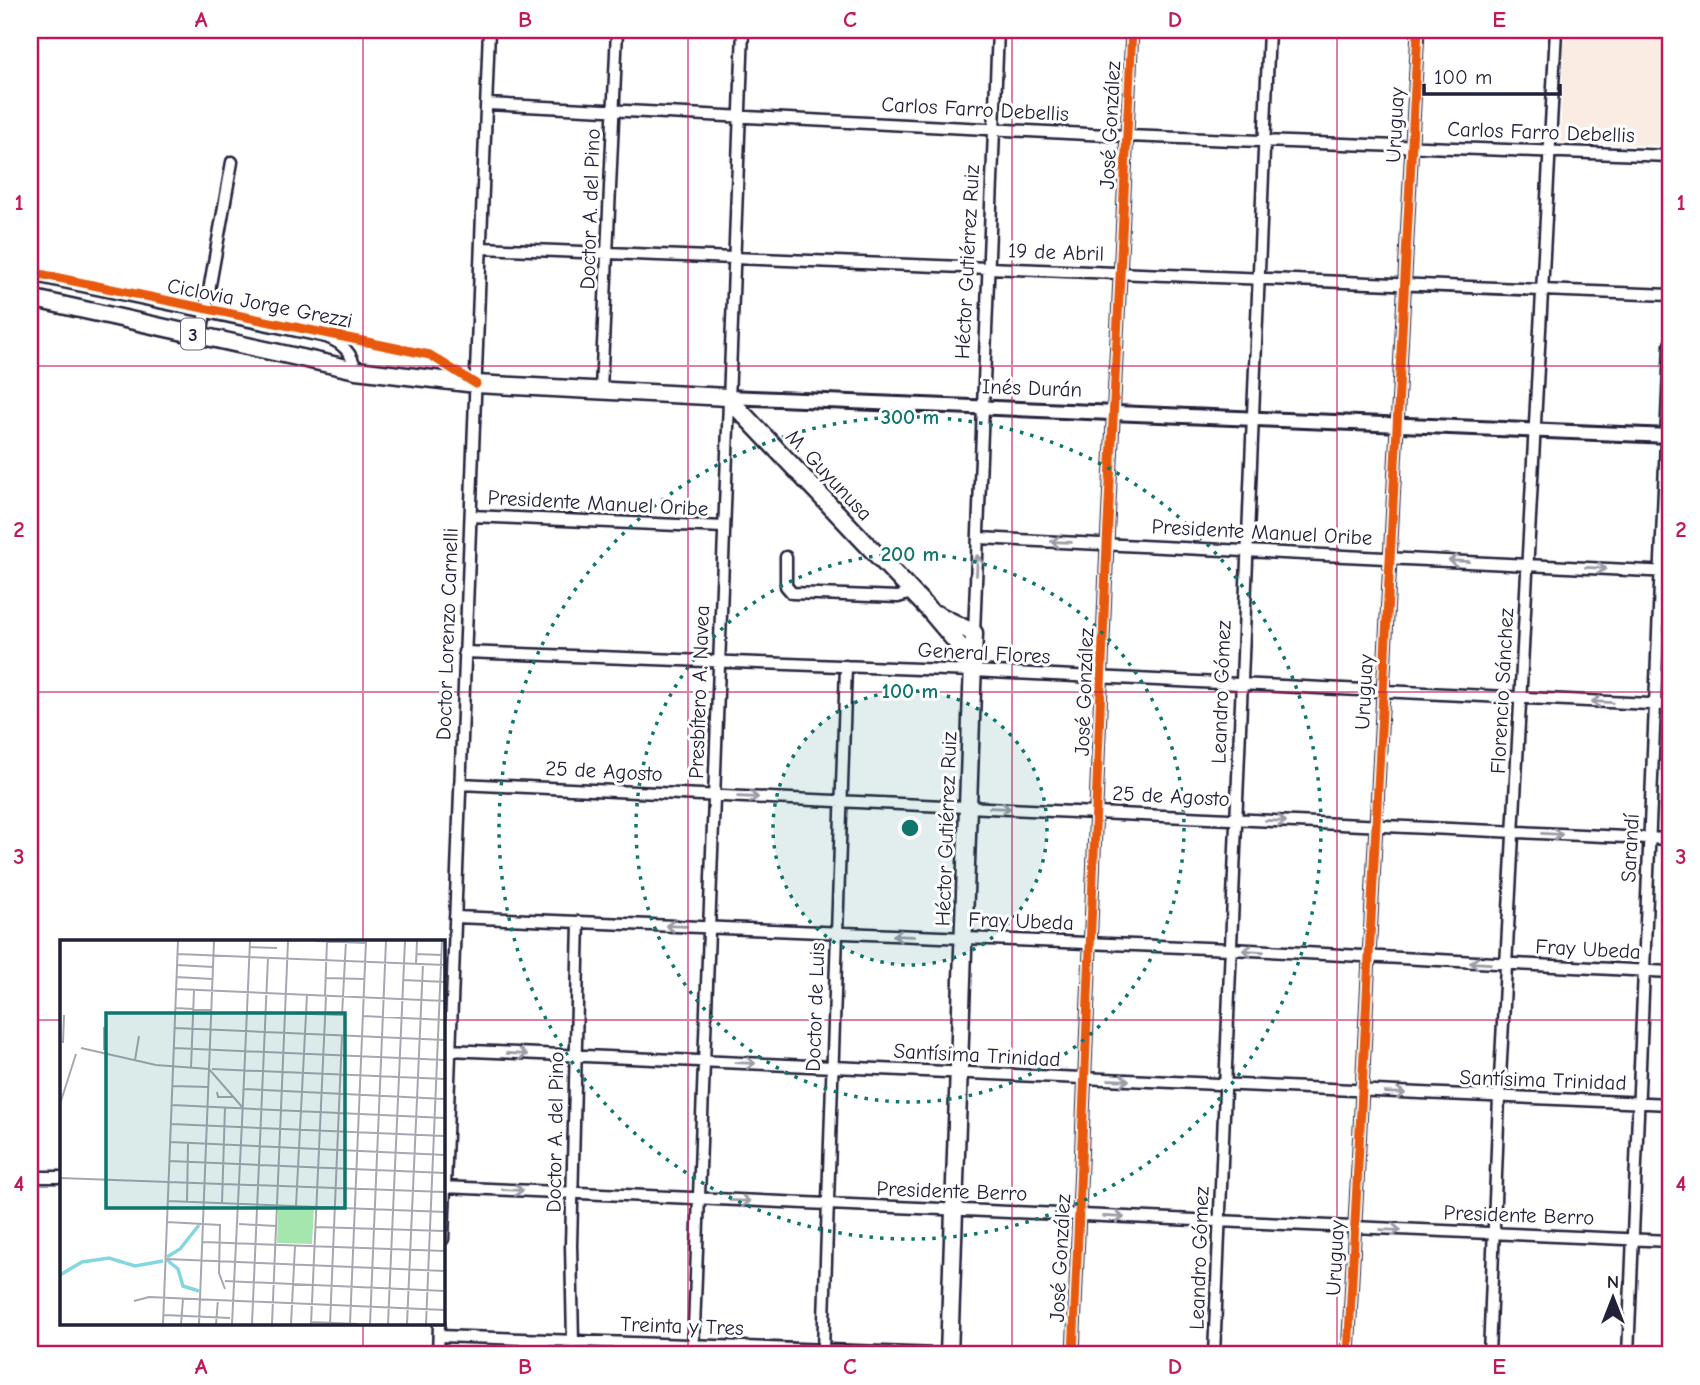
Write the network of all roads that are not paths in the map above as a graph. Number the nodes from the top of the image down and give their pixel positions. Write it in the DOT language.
graph roads {
  1 [pos="489,30"];
  2 [pos="617,30"];
  3 [pos="743,30"];
  4 [pos="998,30"];
  5 [pos="1132,30"];
  6 [pos="1269,30"];
  7 [pos="1418,30"];
  8 [pos="1556,30"];
  9 [pos="487,104"];
  10 [pos="614,111"];
  11 [pos="739,117"];
  12 [pos="994,129"];
  13 [pos="1127,136"];
  14 [pos="1264,140"];
  15 [pos="1411,147"];
  16 [pos="1550,152"];
  17 [pos="1670,156"];
  18 [pos="232,162"];
  19 [pos="482,248"];
  20 [pos="608,254"];
  21 [pos="733,257"];
  22 [pos="988,268"];
  23 [pos="1121,274"];
  24 [pos="30,275"];
  25 [pos="1257,280"];
  26 [pos="1403,286"];
  27 [pos="1542,291"];
  28 [pos="1670,295"];
  29 [pos="30,299"];
  30 [pos="205,314"];
  31 [pos="201,335"];
  32 [pos="1670,344"];
  33 [pos="356,370"];
  34 [pos="476,384"];
  35 [pos="601,390"];
  36 [pos="727,397"];
  37 [pos="982,407"];
  38 [pos="1114,412"];
  39 [pos="1251,418"];
  40 [pos="1395,425"];
  41 [pos="1534,431"];
  42 [pos="1668,436"];
  43 [pos="471,516"];
  44 [pos="724,527"];
  45 [pos="979,538"];
  46 [pos="1107,544"];
  47 [pos="1246,551"];
  48 [pos="786,557"];
  49 [pos="1387,558"];
  50 [pos="1527,565"];
  51 [pos="1665,572"];
  52 [pos="911,593"];
  53 [pos="931,612"];
  54 [pos="974,633"];
  55 [pos="952,636"];
  56 [pos="464,652"];
  57 [pos="719,662"];
  58 [pos="846,666"];
  59 [pos="972,671"];
  60 [pos="1101,678"];
  61 [pos="1241,684"];
  62 [pos="1381,691"];
  63 [pos="1521,698"];
  64 [pos="1657,704"];
  65 [pos="1670,705"];
  66 [pos="460,784"];
  67 [pos="714,796"];
  68 [pos="842,800"];
  69 [pos="968,807"];
  70 [pos="1097,812"];
  71 [pos="1236,819"];
  72 [pos="1374,826"];
  73 [pos="1514,832"];
  74 [pos="1649,838"];
  75 [pos="1670,839"];
  76 [pos="455,917"];
  77 [pos="579,922"];
  78 [pos="710,928"];
  79 [pos="837,933"];
  80 [pos="964,938"];
  81 [pos="1091,943"];
  82 [pos="1230,949"];
  83 [pos="1367,958"];
  84 [pos="1506,964"];
  85 [pos="1643,970"];
  86 [pos="1670,972"];
  87 [pos="449,1050"];
  88 [pos="576,1056"];
  89 [pos="704,1062"];
  90 [pos="832,1067"];
  91 [pos="959,1073"];
  92 [pos="1086,1079"];
  93 [pos="1225,1084"];
  94 [pos="1361,1091"];
  95 [pos="1499,1097"];
  96 [pos="1639,1103"];
  97 [pos="1670,1104"];
  98 [pos="30,1177"];
  99 [pos="60,1177"];
  100 [pos="444,1187"];
  101 [pos="574,1192"];
  102 [pos="700,1199"];
  103 [pos="828,1205"];
  104 [pos="955,1210"];
  105 [pos="1080,1216"];
  106 [pos="1220,1223"];
  107 [pos="1354,1228"];
  108 [pos="1493,1234"];
  109 [pos="1633,1239"];
  110 [pos="1670,1241"];
  111 [pos="439,1326"];
  112 [pos="439,1336"];
  113 [pos="571,1342"];
  114 [pos="693,1350"];
  115 [pos="823,1350"];
  116 [pos="438,1355"];
  117 [pos="568,1355"];
  118 [pos="950,1355"];
  119 [pos="965,1355"];
  120 [pos="1073,1355"];
  121 [pos="1214,1355"];
  122 [pos="1348,1355"];
  123 [pos="1489,1355"];
  124 [pos="1628,1355"];
  1 -- 9 [label="street, Doctor Lorenzo Carnelli"];
  2 -- 10 [label="street, Doctor A. del Pino"];
  3 -- 11 [label="street, Presbítero A. Navea"];
  4 -- 12 [label="street, Héctor Gutiérrez Ruiz"];
  5 -- 13 [label="street, José González"];
  6 -- 14 [label="street, Leandro Gómez"];
  7 -- 15 [label="street, Uruguay"];
  8 -- 16 [label="street, Florencio Sánchez"];
  9 -- 10 [label="street, Carlos Farro Debellis"];
  9 -- 19 [label="street, Doctor Lorenzo Carnelli"];
  10 -- 11 [label="street, Carlos Farro Debellis"];
  10 -- 20 [label="street, Doctor A. del Pino"];
  11 -- 12 [label="street, Carlos Farro Debellis"];
  11 -- 21 [label="street, Presbítero A. Navea"];
  12 -- 13 [label="street, Carlos Farro Debellis"];
  12 -- 22 [label="street, Héctor Gutiérrez Ruiz"];
  13 -- 14 [label="street, Carlos Farro Debellis"];
  13 -- 23 [label="street, José González"];
  14 -- 15 [label="street, Carlos Farro Debellis"];
  14 -- 25 [label="street, Leandro Gómez"];
  15 -- 16 [label="street, Carlos Farro Debellis"];
  15 -- 26 [label="street, Uruguay"];
  16 -- 17 [label="street, Carlos Farro Debellis"];
  16 -- 27 [label="street, Florencio Sánchez"];
  18 -- 30 [label="street"];
  19 -- 20 [label="street, 19 de Abril"];
  19 -- 34 [label="street, Doctor Lorenzo Carnelli"];
  20 -- 21 [label="street, 19 de Abril"];
  20 -- 35 [label="street, Doctor A. del Pino"];
  21 -- 22 [label="street, 19 de Abril"];
  21 -- 36 [label="street, Presbítero A. Navea"];
  22 -- 23 [label="street, 19 de Abril"];
  22 -- 37 [label="street, Héctor Gutiérrez Ruiz"];
  23 -- 25 [label="street, 19 de Abril"];
  23 -- 38 [label="street, José González"];
  24 -- 30 [label="street"];
  25 -- 26 [label="street, 19 de Abril"];
  25 -- 39 [label="street, Leandro Gómez"];
  26 -- 27 [label="street, 19 de Abril"];
  26 -- 40 [label="street, Uruguay"];
  27 -- 28 [label="street, 19 de Abril"];
  27 -- 41 [label="street, Florencio Sánchez"];
  29 -- 31 [label="highway, 3"];
  30 -- 31 [label="street"];
  30 -- 33 [label="street"];
  31 -- 33 [label="highway, 3"];
  32 -- 42 [label="street, Sarandí"];
  33 -- 34 [label="highway, Inés Durán"];
  34 -- 35 [label="highway, Inés Durán"];
  34 -- 43 [label="street, Doctor Lorenzo Carnelli"];
  35 -- 36 [label="highway, Inés Durán"];
  36 -- 37 [label="street, Inés Durán"];
  36 -- 44 [label="street, Presbítero A. Navea"];
  36 -- 52 [label="highway, M. Guyunusa"];
  37 -- 38 [label="street, Inés Durán"];
  37 -- 45 [label="street, Héctor Gutiérrez Ruiz"];
  38 -- 39 [label="street, Inés Durán"];
  38 -- 46 [label="street, José González"];
  39 -- 40 [label="street, Inés Durán"];
  39 -- 47 [label="street, Leandro Gómez"];
  40 -- 41 [label="street, Inés Durán"];
  40 -- 49 [label="street, Uruguay"];
  41 -- 42 [label="street, Inés Durán"];
  41 -- 50 [label="street, Florencio Sánchez"];
  42 -- 51 [label="street, Sarandí"];
  43 -- 44 [label="street, Presidente Manuel Oribe"];
  43 -- 56 [label="street, Doctor Lorenzo Carnelli"];
  44 -- 57 [label="street, Presbítero A. Navea"];
  46 -- 45 [label="street, Presidente Manuel Oribe, one-way"];
  54 -- 45 [label="street, Héctor Gutiérrez Ruiz, one-way"];
  46 -- 47 [label="street, Presidente Manuel Oribe"];
  46 -- 60 [label="street, José González"];
  47 -- 49 [label="street, Presidente Manuel Oribe"];
  47 -- 61 [label="street, Leandro Gómez"];
  48 -- 52 [label="street"];
  50 -- 49 [label="street, Presidente Manuel Oribe, one-way"];
  49 -- 62 [label="street, Uruguay"];
  50 -- 51 [label="street, Presidente Manuel Oribe, one-way"];
  50 -- 63 [label="street, Florencio Sánchez"];
  51 -- 64 [label="street, Sarandí"];
  52 -- 53 [label="highway, M. Guyunusa"];
  53 -- 54 [label="highway, M. Guyunusa"];
  53 -- 55 [label="highway, M. Guyunusa"];
  54 -- 55 [label="highway"];
  54 -- 59 [label="highway, Héctor Gutiérrez Ruiz"];
  55 -- 59 [label="highway, M. Guyunusa"];
  56 -- 57 [label="street, General Flores"];
  56 -- 66 [label="street, Doctor Lorenzo Carnelli"];
  57 -- 58 [label="street, General Flores"];
  57 -- 67 [label="street, Presbítero A. Navea"];
  58 -- 59 [label="street, General Flores"];
  58 -- 68 [label="street, Doctor de Luis"];
  59 -- 60 [label="street, General Flores"];
  59 -- 69 [label="highway, Héctor Gutiérrez Ruiz"];
  60 -- 61 [label="street, General Flores"];
  60 -- 70 [label="street, José González"];
  61 -- 62 [label="street, General Flores"];
  61 -- 71 [label="street, Leandro Gómez"];
  62 -- 63 [label="street, General Flores"];
  62 -- 72 [label="street, Uruguay"];
  64 -- 63 [label="street, General Flores, one-way"];
  63 -- 73 [label="street, Florencio Sánchez"];
  64 -- 65 [label="street, General Flores"];
  64 -- 74 [label="street, Sarandí"];
  66 -- 67 [label="street, 25 de Agosto"];
  66 -- 76 [label="street, Doctor Lorenzo Carnelli"];
  67 -- 68 [label="street, 25 de Agosto, one-way"];
  67 -- 78 [label="street, Presbítero A. Navea"];
  68 -- 69 [label="street, 25 de Agosto"];
  68 -- 79 [label="street, Doctor de Luis"];
  69 -- 70 [label="street, 25 de Agosto, one-way"];
  69 -- 80 [label="highway, Héctor Gutiérrez Ruiz"];
  70 -- 71 [label="street, 25 de Agosto"];
  70 -- 81 [label="street, José González"];
  71 -- 72 [label="street, 25 de Agosto, one-way"];
  71 -- 82 [label="street, Leandro Gómez"];
  72 -- 73 [label="street, 25 de Agosto"];
  72 -- 83 [label="street, Uruguay"];
  73 -- 74 [label="street, 25 de Agosto, one-way"];
  73 -- 84 [label="street, Florencio Sánchez"];
  74 -- 75 [label="street, 25 de Agosto"];
  74 -- 85 [label="street, Sarandí"];
  76 -- 77 [label="street, Fray Ubeda"];
  76 -- 87 [label="street, Doctor Lorenzo Carnelli"];
  78 -- 77 [label="street, Fray Ubeda, one-way"];
  77 -- 88 [label="street, Doctor A. del Pino"];
  78 -- 79 [label="street, Fray Ubeda"];
  78 -- 89 [label="street, Presbítero A. Navea"];
  80 -- 79 [label="street, Fray Ubeda, one-way"];
  79 -- 90 [label="street, Doctor de Luis"];
  80 -- 81 [label="street, Fray Ubeda"];
  80 -- 91 [label="highway, Héctor Gutiérrez Ruiz"];
  81 -- 82 [label="street, Fray Ubeda"];
  81 -- 92 [label="street, José González"];
  83 -- 82 [label="street, Fray Ubeda, one-way"];
  82 -- 93 [label="street, Leandro Gómez"];
  84 -- 83 [label="street, Fray Ubeda, one-way"];
  83 -- 94 [label="street, Uruguay"];
  84 -- 85 [label="street, Fray Ubeda"];
  84 -- 95 [label="street, Florencio Sánchez"];
  85 -- 86 [label="street, Fray Ubeda"];
  85 -- 96 [label="street, Sarandí"];
  87 -- 88 [label="street, Santísima Trinidad, one-way"];
  87 -- 100 [label="street, Doctor Lorenzo Carnelli"];
  88 -- 89 [label="street, Santísima Trinidad"];
  88 -- 101 [label="street, Doctor A. del Pino"];
  89 -- 90 [label="street, Santísima Trinidad, one-way"];
  89 -- 102 [label="street, Presbítero A. Navea"];
  90 -- 91 [label="street, Santísima Trinidad"];
  90 -- 103 [label="street, Doctor de Luis"];
  91 -- 92 [label="street, Santísima Trinidad"];
  91 -- 104 [label="highway, Héctor Gutiérrez Ruiz"];
  92 -- 93 [label="street, Santísima Trinidad, one-way"];
  92 -- 105 [label="street, José González"];
  93 -- 94 [label="street, Santísima Trinidad"];
  93 -- 106 [label="street, Leandro Gómez"];
  94 -- 95 [label="street, Santísima Trinidad, one-way"];
  94 -- 107 [label="street, Uruguay"];
  95 -- 96 [label="street, Santísima Trinidad"];
  95 -- 108 [label="street, Florencio Sánchez"];
  96 -- 97 [label="street, Santísima Trinidad"];
  96 -- 109 [label="street, Sarandí"];
  98 -- 99 [label="street"];
  100 -- 101 [label="street, Presidente Berro, one-way"];
  101 -- 102 [label="street, Presidente Berro"];
  101 -- 113 [label="street, Doctor A. del Pino"];
  102 -- 103 [label="street, Presidente Berro, one-way"];
  102 -- 114 [label="street, Presbítero A. Navea"];
  103 -- 104 [label="street, Presidente Berro"];
  103 -- 115 [label="street, Doctor de Luis"];
  104 -- 105 [label="street, Presidente Berro"];
  104 -- 118 [label="highway, Héctor Gutiérrez Ruiz"];
  105 -- 106 [label="street, Presidente Berro, one-way"];
  105 -- 120 [label="street, José González"];
  106 -- 107 [label="street, Presidente Berro"];
  106 -- 121 [label="street, Leandro Gómez"];
  107 -- 108 [label="street, Presidente Berro, one-way"];
  107 -- 122 [label="street, Uruguay"];
  108 -- 109 [label="street, Presidente Berro"];
  108 -- 123 [label="street, Florencio Sánchez"];
  109 -- 110 [label="street, Presidente Berro"];
  109 -- 124 [label="street, Sarandí"];
  111 -- 112 [label="street"];
  112 -- 113 [label="street, Treinta y Tres"];
  112 -- 116 [label="street"];
  113 -- 114 [label="street, Treinta y Tres"];
  113 -- 117 [label="street, Doctor A. del Pino"];
  114 -- 115 [label="street, Treinta y Tres"];
  115 -- 118 [label="street, Treinta y Tres"];
  118 -- 119 [label="street, Treinta y Tres"];
}
